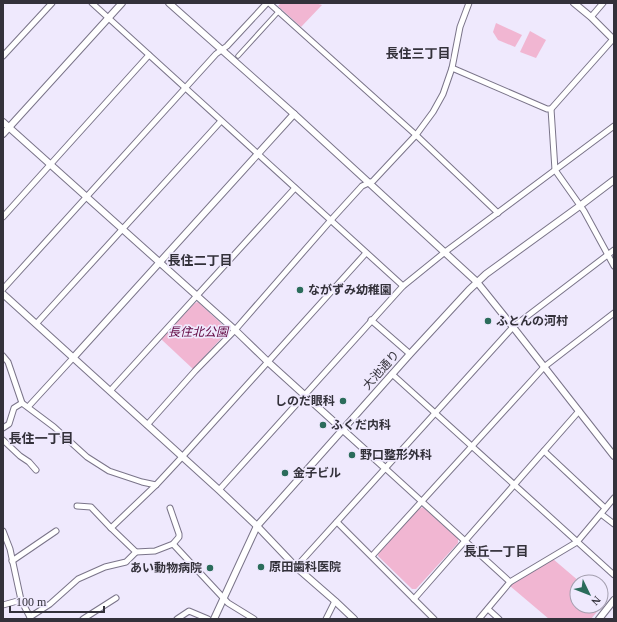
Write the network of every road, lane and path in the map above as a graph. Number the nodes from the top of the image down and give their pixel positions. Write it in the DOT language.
graph roads {
  1 [pos="52,3"];
  2 [pos="92,3"];
  3 [pos="122,3"];
  4 [pos="169,3"];
  5 [pos="268,3"];
  6 [pos="468,3"];
  7 [pos="574,3"];
  8 [pos="603,3"];
  9 [pos="279,11"];
  10 [pos="591,16"];
  11 [pos="109,18"];
  12 [pos="614,39"];
  13 [pos="222,50"];
  14 [pos="149,55"];
  15 [pos="3,56"];
  16 [pos="238,56"];
  17 [pos="452,68"];
  18 [pos="186,88"];
  19 [pos="550,109"];
  20 [pos="294,114"];
  21 [pos="222,121"];
  22 [pos="3,122"];
  23 [pos="614,126"];
  24 [pos="9,127"];
  25 [pos="3,134"];
  26 [pos="416,135"];
  27 [pos="258,153"];
  28 [pos="50,165"];
  29 [pos="555,170"];
  30 [pos="614,180"];
  31 [pos="368,183"];
  32 [pos="295,188"];
  33 [pos="86,197"];
  34 [pos="581,205"];
  35 [pos="498,213"];
  36 [pos="3,217"];
  37 [pos="331,220"];
  38 [pos="122,230"];
  39 [pos="614,250"];
  40 [pos="445,252"];
  41 [pos="366,253"];
  42 [pos="608,255"];
  43 [pos="160,263"];
  44 [pos="614,266"];
  45 [pos="477,282"];
  46 [pos="403,286"];
  47 [pos="3,289"];
  48 [pos="3,294"];
  49 [pos="197,296"];
  50 [pos="614,314"];
  51 [pos="371,320"];
  52 [pos="36,324"];
  53 [pos="513,327"];
  54 [pos="235,330"];
  55 [pos="410,354"];
  56 [pos="3,356"];
  57 [pos="73,358"];
  58 [pos="268,362"];
  59 [pos="544,368"];
  60 [pos="392,374"];
  61 [pos="110,391"];
  62 [pos="304,395"];
  63 [pos="22,403"];
  64 [pos="28,407"];
  65 [pos="579,412"];
  66 [pos="435,414"];
  67 [pos="146,425"];
  68 [pos="3,428"];
  69 [pos="342,430"];
  70 [pos="3,440"];
  71 [pos="472,447"];
  72 [pos="544,451"];
  73 [pos="614,456"];
  74 [pos="182,457"];
  75 [pos="385,468"];
  76 [pos="36,470"];
  77 [pos="156,485"];
  78 [pos="514,485"];
  79 [pos="219,490"];
  80 [pos="614,498"];
  81 [pos="422,501"];
  82 [pos="77,506"];
  83 [pos="170,508"];
  84 [pos="606,508"];
  85 [pos="601,514"];
  86 [pos="337,522"];
  87 [pos="614,524"];
  88 [pos="257,526"];
  89 [pos="111,528"];
  90 [pos="3,531"];
  91 [pos="56,531"];
  92 [pos="465,541"];
  93 [pos="577,542"];
  94 [pos="173,544"];
  95 [pos="136,552"];
  96 [pos="372,556"];
  97 [pos="12,561"];
  98 [pos="296,567"];
  99 [pos="614,575"];
  100 [pos="510,582"];
  101 [pos="116,598"];
  102 [pos="224,598"];
  103 [pos="414,598"];
  104 [pos="20,600"];
  105 [pos="614,600"];
  106 [pos="335,601"];
  107 [pos="3,605"];
  108 [pos="488,609"];
  109 [pos="30,618"];
  110 [pos="83,619"];
  111 [pos="177,619"];
  112 [pos="208,619"];
  113 [pos="214,619"];
  114 [pos="254,619"];
  115 [pos="326,619"];
  116 [pos="354,619"];
  117 [pos="434,619"];
  118 [pos="480,619"];
  119 [pos="499,619"];
  120 [pos="599,619"];
  1 -- 15 [label="street"];
  2 -- 11 [label="street"];
  3 -- 11 [label="street"];
  4 -- 13 [label="street"];
  5 -- 9 [label="street"];
  5 -- 13 [label="street"];
  6 -- 17 [label="street"];
  7 -- 10 [label="street"];
  8 -- 10 [label="street"];
  9 -- 16 [label="street"];
  9 -- 26 [label="street"];
  10 -- 12 [label="street"];
  11 -- 14 [label="street"];
  11 -- 24 [label="street"];
  12 -- 19 [label="street"];
  13 -- 18 [label="street"];
  13 -- 20 [label="street"];
  14 -- 18 [label="street"];
  14 -- 28 [label="street"];
  17 -- 19 [label="street"];
  17 -- 26 [label="street"];
  18 -- 21 [label="street"];
  18 -- 33 [label="street"];
  19 -- 29 [label="street"];
  20 -- 27 [label="street"];
  20 -- 31 [label="street"];
  21 -- 27 [label="street"];
  21 -- 38 [label="street"];
  22 -- 24 [label="street"];
  23 -- 29 [label="street"];
  24 -- 25 [label="street"];
  24 -- 28 [label="street"];
  26 -- 31 [label="street"];
  26 -- 35 [label="street"];
  27 -- 32 [label="street"];
  27 -- 43 [label="street"];
  28 -- 33 [label="street"];
  28 -- 36 [label="street"];
  29 -- 34 [label="street"];
  29 -- 35 [label="street"];
  30 -- 34 [label="street, 大池通り"];
  31 -- 37 [label="street"];
  31 -- 40 [label="street"];
  32 -- 37 [label="street"];
  32 -- 49 [label="street"];
  33 -- 38 [label="street"];
  33 -- 47 [label="street"];
  34 -- 42 [label="street"];
  34 -- 45 [label="street, 大池通り"];
  35 -- 40 [label="street"];
  37 -- 41 [label="street"];
  37 -- 54 [label="street"];
  38 -- 43 [label="street"];
  38 -- 52 [label="street"];
  39 -- 42 [label="street"];
  40 -- 45 [label="street"];
  40 -- 46 [label="street"];
  41 -- 46 [label="street"];
  41 -- 58 [label="street"];
  42 -- 44 [label="street"];
  42 -- 53 [label="street"];
  43 -- 49 [label="street"];
  43 -- 57 [label="street"];
  45 -- 53 [label="street"];
  45 -- 55 [label="street, 大池通り"];
  46 -- 51 [label="street"];
  48 -- 52 [label="street"];
  49 -- 54 [label="street"];
  49 -- 61 [label="street"];
  50 -- 59 [label="street"];
  51 -- 55 [label="street"];
  51 -- 62 [label="street"];
  52 -- 57 [label="street"];
  53 -- 59 [label="street"];
  53 -- 66 [label="street"];
  54 -- 58 [label="street"];
  54 -- 67 [label="street"];
  55 -- 60 [label="street, 大池通り"];
  56 -- 63 [label="street"];
  57 -- 61 [label="street"];
  57 -- 64 [label="street"];
  58 -- 62 [label="street"];
  58 -- 74 [label="street"];
  59 -- 65 [label="street"];
  59 -- 71 [label="street"];
  60 -- 66 [label="street"];
  60 -- 69 [label="street, 大池通り"];
  61 -- 67 [label="street"];
  62 -- 69 [label="street"];
  62 -- 79 [label="street"];
  63 -- 64 [label="street"];
  63 -- 68 [label="street"];
  64 -- 77 [label="street"];
  65 -- 72 [label="street"];
  65 -- 73 [label="street"];
  66 -- 71 [label="street"];
  66 -- 75 [label="street"];
  67 -- 74 [label="street"];
  69 -- 75 [label="street"];
  69 -- 88 [label="street, 大池通り"];
  70 -- 76 [label="street"];
  71 -- 78 [label="street"];
  71 -- 81 [label="street"];
  72 -- 78 [label="street"];
  72 -- 84 [label="street"];
  74 -- 77 [label="street"];
  74 -- 79 [label="street"];
  75 -- 81 [label="street"];
  75 -- 86 [label="street"];
  77 -- 89 [label="street"];
  78 -- 92 [label="street"];
  78 -- 93 [label="street"];
  79 -- 88 [label="street"];
  80 -- 84 [label="street"];
  81 -- 92 [label="street"];
  81 -- 96 [label="street"];
  82 -- 89 [label="street"];
  83 -- 94 [label="street"];
  84 -- 85 [label="street"];
  85 -- 87 [label="street"];
  85 -- 93 [label="street"];
  86 -- 96 [label="street"];
  86 -- 98 [label="street"];
  88 -- 98 [label="street"];
  88 -- 102 [label="street, 大池通り"];
  89 -- 95 [label="street"];
  90 -- 97 [label="street"];
  91 -- 97 [label="street"];
  92 -- 100 [label="street"];
  92 -- 103 [label="street"];
  93 -- 99 [label="street"];
  93 -- 100 [label="street"];
  94 -- 95 [label="street"];
  94 -- 102 [label="street"];
  95 -- 109 [label="street"];
  96 -- 103 [label="street"];
  97 -- 104 [label="street"];
  98 -- 106 [label="street"];
  100 -- 108 [label="street"];
  101 -- 110 [label="street"];
  102 -- 113 [label="street, 大池通り"];
  102 -- 114 [label="street"];
  103 -- 117 [label="street"];
  104 -- 107 [label="street"];
  104 -- 109 [label="street"];
  105 -- 120 [label="street"];
  106 -- 115 [label="street"];
  106 -- 116 [label="street"];
  108 -- 118 [label="street"];
  108 -- 119 [label="street"];
  111 -- 112 [label="street"];
}
